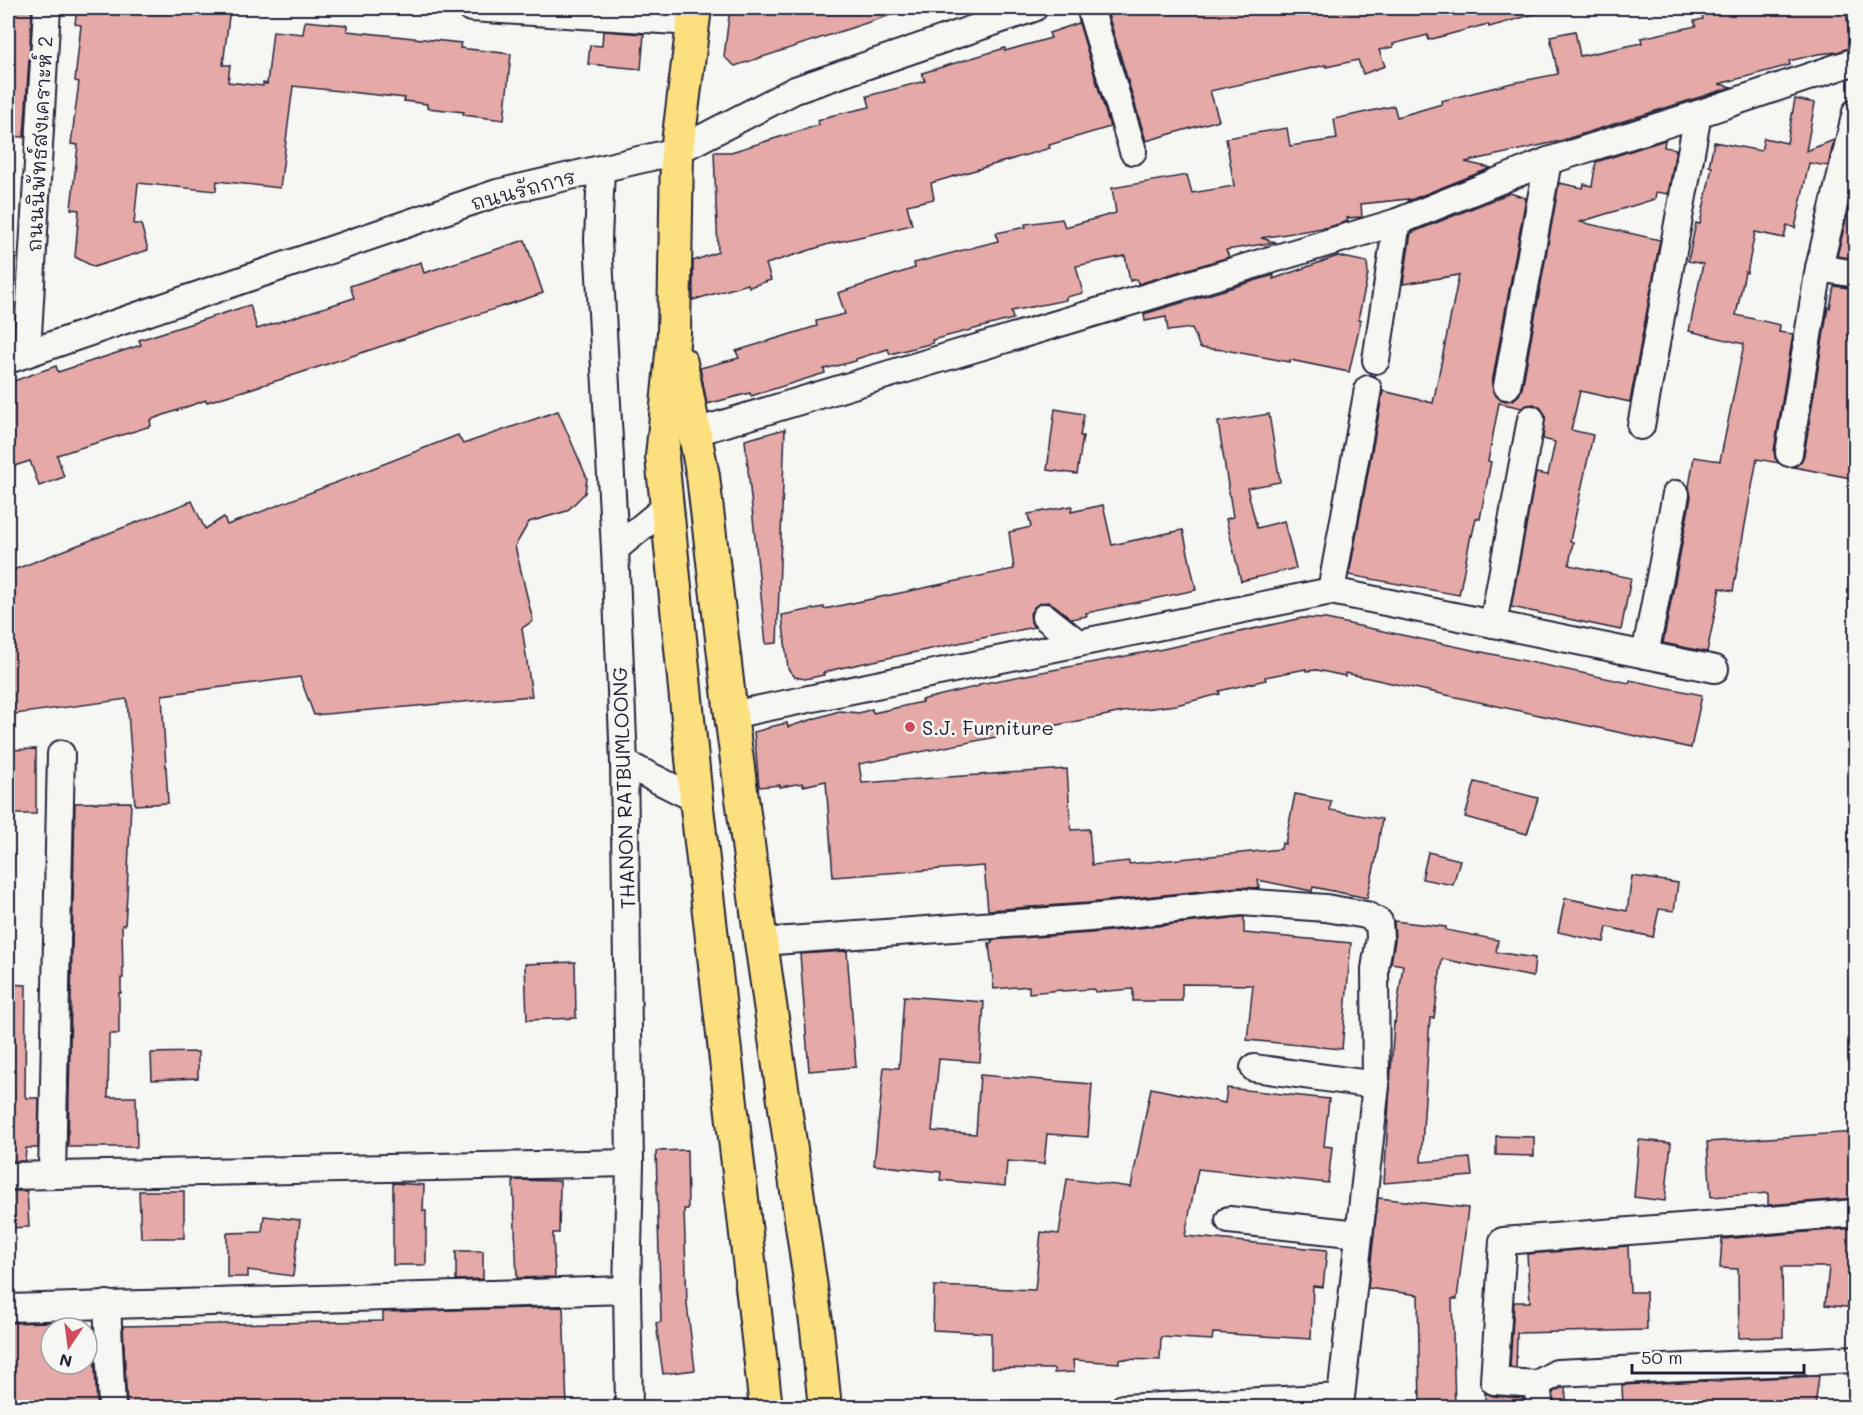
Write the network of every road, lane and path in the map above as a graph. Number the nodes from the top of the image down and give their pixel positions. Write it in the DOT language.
graph roads {
  1 [pos="46,8"];
  2 [pos="471,8"];
  3 [pos="1034,8"];
  4 [pos="1090,8"];
  5 [pos="694,15"];
  6 [pos="1856,61"];
  7 [pos="1856,112"];
  8 [pos="1698,114"];
  9 [pos="677,151"];
  10 [pos="1133,152"];
  11 [pos="1548,161"];
  12 [pos="601,169"];
  13 [pos="1397,222"];
  14 [pos="1819,268"];
  15 [pos="1856,274"];
  16 [pos="674,333"];
  17 [pos="17,356"];
  18 [pos="1376,360"];
  19 [pos="1507,386"];
  20 [pos="1368,389"];
  21 [pos="1531,418"];
  22 [pos="1641,426"];
  23 [pos="696,432"];
  24 [pos="1789,453"];
  25 [pos="1676,494"];
  26 [pos="666,507"];
  27 [pos="615,549"];
  28 [pos="1331,591"];
  29 [pos="1045,617"];
  30 [pos="1492,624"];
  31 [pos="1078,643"];
  32 [pos="1645,655"];
  33 [pos="1715,669"];
  34 [pos="730,715"];
  35 [pos="61,754"];
  36 [pos="624,764"];
  37 [pos="696,799"];
  38 [pos="761,942"];
  39 [pos="1254,1068"];
  40 [pos="1376,1085"];
  41 [pos="630,1164"];
  42 [pos="52,1175"];
  43 [pos="8,1176"];
  44 [pos="1856,1213"];
  45 [pos="1229,1220"];
  46 [pos="1359,1234"];
  47 [pos="627,1290"];
  48 [pos="107,1304"];
  49 [pos="8,1308"];
  50 [pos="1856,1359"];
  51 [pos="1539,1396"];
  52 [pos="112,1407"];
  53 [pos="629,1407"];
  54 [pos="766,1407"];
  55 [pos="825,1407"];
  56 [pos="1123,1407"];
  1 -- 17 [label="street, ถนนนิพัทธ์สงเคราะห์ 2"];
  2 -- 5 [label="street"];
  3 -- 9 [label="street, ถนนรัถการ"];
  4 -- 10 [label="street"];
  5 -- 9 [label="main road"];
  6 -- 8 [label="street"];
  7 -- 14 [label="street"];
  8 -- 11 [label="street"];
  8 -- 22 [label="street"];
  9 -- 12 [label="street, ถนนรัถการ"];
  9 -- 16 [label="main road"];
  11 -- 13 [label="street"];
  11 -- 19 [label="street"];
  12 -- 17 [label="street, ถนนรัถการ"];
  12 -- 27 [label="street, THANON RATBUMLOONG"];
  13 -- 18 [label="street"];
  13 -- 23 [label="street"];
  14 -- 15 [label="street"];
  14 -- 24 [label="street"];
  16 -- 23 [label="main road"];
  16 -- 26 [label="main road"];
  20 -- 28 [label="street"];
  21 -- 30 [label="street"];
  23 -- 34 [label="main road"];
  25 -- 32 [label="street"];
  26 -- 27 [label="street"];
  26 -- 37 [label="main road"];
  27 -- 36 [label="street, THANON RATBUMLOONG"];
  28 -- 30 [label="street"];
  28 -- 31 [label="street"];
  29 -- 31 [label="street"];
  30 -- 32 [label="street"];
  31 -- 34 [label="street"];
  32 -- 33 [label="street"];
  34 -- 38 [label="main road"];
  35 -- 42 [label="street"];
  36 -- 37 [label="street"];
  36 -- 41 [label="street, THANON RATBUMLOONG"];
  37 -- 54 [label="main road"];
  38 -- 40 [label="street"];
  38 -- 55 [label="main road"];
  39 -- 40 [label="street"];
  40 -- 46 [label="street"];
  41 -- 42 [label="street"];
  41 -- 47 [label="street, THANON RATBUMLOONG"];
  42 -- 43 [label="street"];
  44 -- 51 [label="street"];
  45 -- 46 [label="street"];
  46 -- 56 [label="street"];
  47 -- 48 [label="street"];
  47 -- 53 [label="street, THANON RATBUMLOONG"];
  48 -- 49 [label="street"];
  48 -- 52 [label="street"];
  50 -- 51 [label="street"];
}
